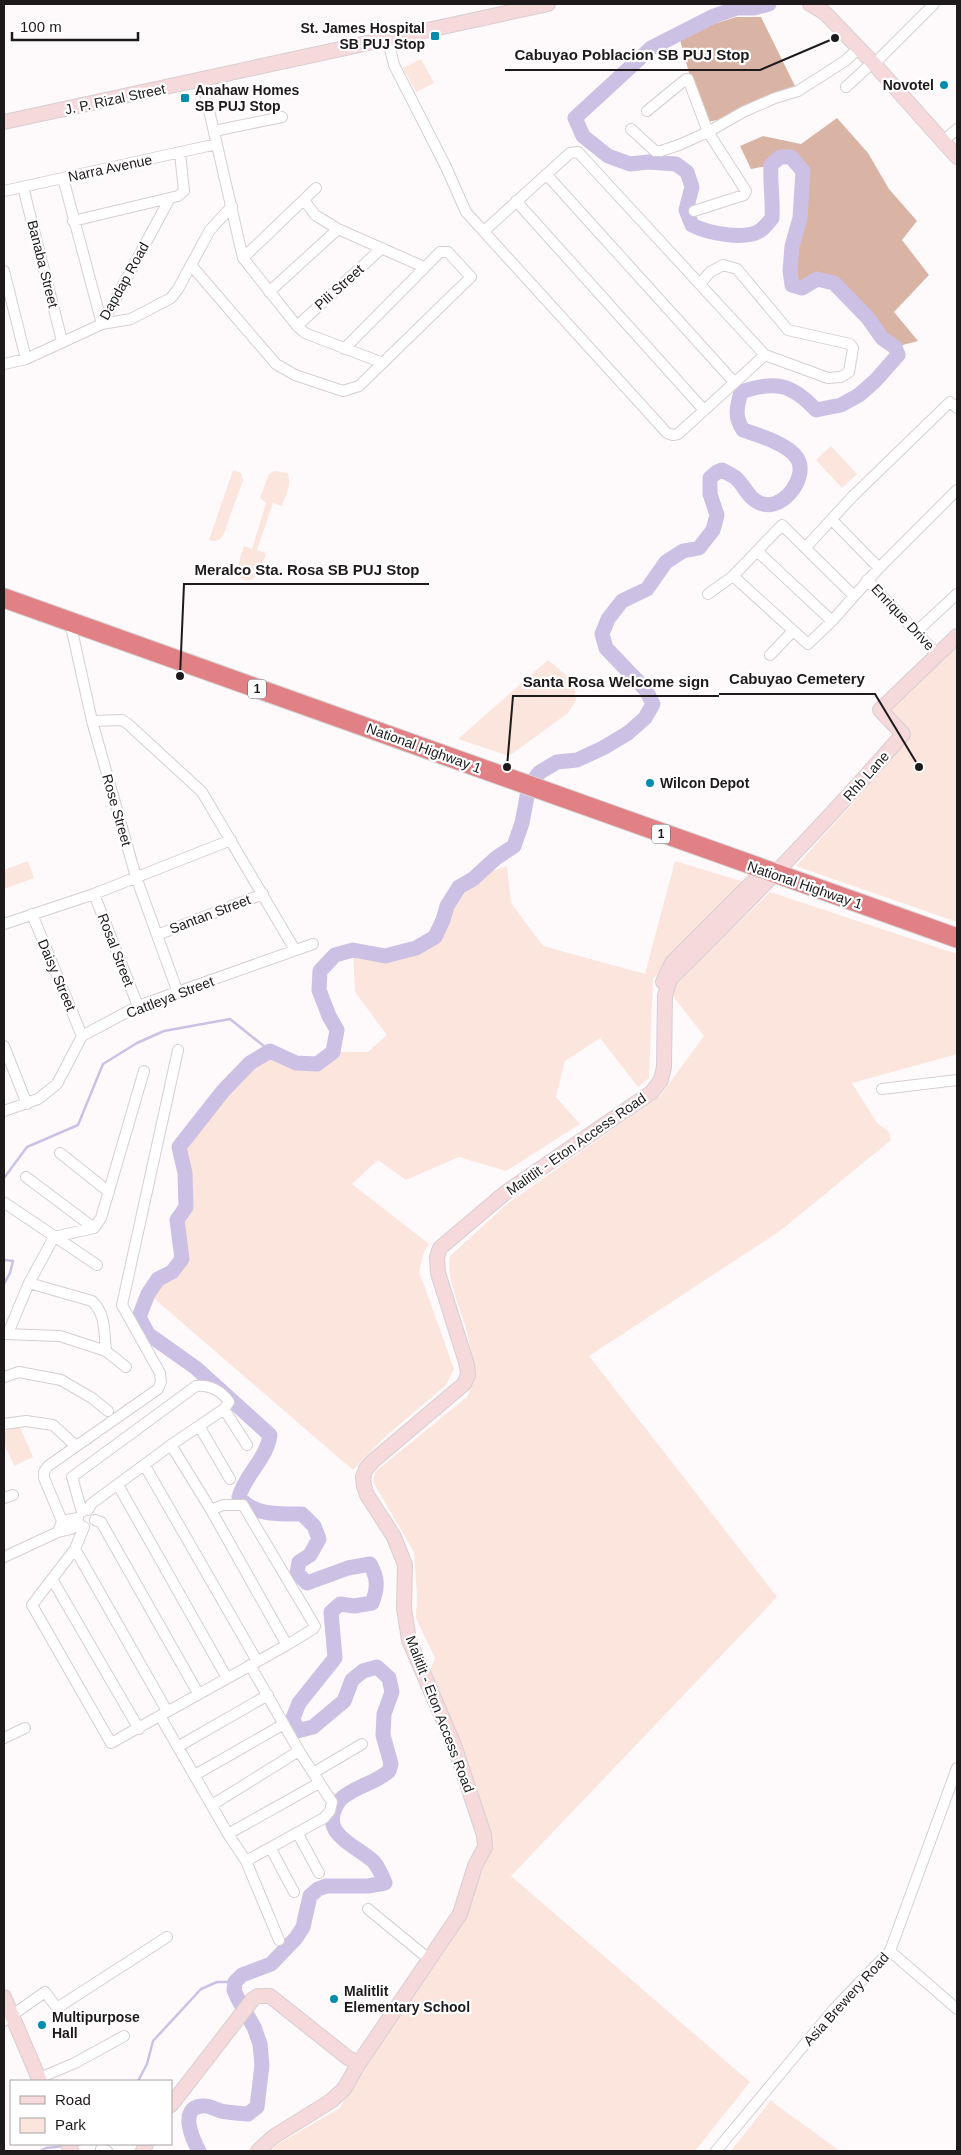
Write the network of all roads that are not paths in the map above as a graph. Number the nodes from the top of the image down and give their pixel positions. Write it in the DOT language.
graph roads {
  1 [pos="548,4"];
  2 [pos="810,4"];
  3 [pos="934,4"];
  4 [pos="830,8"];
  5 [pos="388,40"];
  6 [pos="859,48"];
  7 [pos="874,63"];
  8 [pos="202,80"];
  9 [pos="846,87"];
  10 [pos="647,111"];
  11 [pos="282,117"];
  12 [pos="4,122"];
  13 [pos="631,129"];
  14 [pos="957,129"];
  15 [pos="214,131"];
  16 [pos="708,132"];
  17 [pos="943,142"];
  18 [pos="217,144"];
  19 [pos="180,153"];
  20 [pos="957,157"];
  21 [pos="546,174"];
  22 [pos="63,178"];
  23 [pos="23,187"];
  24 [pos="316,188"];
  25 [pos="4,191"];
  26 [pos="170,198"];
  27 [pos="304,200"];
  28 [pos="516,201"];
  29 [pos="232,206"];
  30 [pos="694,211"];
  31 [pos="73,221"];
  32 [pos="338,229"];
  33 [pos="484,231"];
  34 [pos="382,248"];
  35 [pos="243,258"];
  36 [pos="191,265"];
  37 [pos="424,267"];
  38 [pos="4,271"];
  39 [pos="701,283"];
  40 [pos="270,292"];
  41 [pos="102,324"];
  42 [pos="297,326"];
  43 [pos="62,341"];
  44 [pos="344,349"];
  45 [pos="766,355"];
  46 [pos="26,359"];
  47 [pos="384,363"];
  48 [pos="4,364"];
  49 [pos="734,382"];
  50 [pos="957,408"];
  51 [pos="704,410"];
  52 [pos="957,490"];
  53 [pos="832,520"];
  54 [pos="806,547"];
  55 [pos="757,551"];
  56 [pos="879,568"];
  57 [pos="733,576"];
  58 [pos="868,580"];
  59 [pos="708,594"];
  60 [pos="957,594"];
  61 [pos="854,595"];
  62 [pos="4,598"];
  63 [pos="832,620"];
  64 [pos="70,622"];
  65 [pos="792,632"];
  66 [pos="916,632"];
  67 [pos="957,636"];
  68 [pos="938,654"];
  69 [pos="770,655"];
  70 [pos="92,721"];
  71 [pos="231,840"];
  72 [pos="769,873"];
  73 [pos="136,877"];
  74 [pos="94,894"];
  75 [pos="263,894"];
  76 [pos="32,914"];
  77 [pos="4,924"];
  78 [pos="157,935"];
  79 [pos="957,938"];
  80 [pos="313,944"];
  81 [pos="295,950"];
  82 [pos="178,993"];
  83 [pos="138,1006"];
  84 [pos="82,1036"];
  85 [pos="4,1046"];
  86 [pos="178,1050"];
  87 [pos="144,1071"];
  88 [pos="957,1080"];
  89 [pos="882,1089"];
  90 [pos="26,1104"];
  91 [pos="4,1111"];
  92 [pos="60,1153"];
  93 [pos="26,1178"];
  94 [pos="109,1192"];
  95 [pos="5,1203"];
  96 [pos="94,1228"];
  97 [pos="54,1238"];
  98 [pos="97,1265"];
  99 [pos="29,1283"];
  100 [pos="6,1333"];
  101 [pos="106,1351"];
  102 [pos="126,1367"];
  103 [pos="4,1377"];
  104 [pos="224,1409"];
  105 [pos="108,1411"];
  106 [pos="4,1424"];
  107 [pos="199,1426"];
  108 [pos="172,1445"];
  109 [pos="247,1445"];
  110 [pos="76,1446"];
  111 [pos="145,1466"];
  112 [pos="230,1478"];
  113 [pos="118,1485"];
  114 [pos="211,1510"];
  115 [pos="82,1518"];
  116 [pos="62,1521"];
  117 [pos="58,1532"];
  118 [pos="75,1549"];
  119 [pos="4,1557"];
  120 [pos="52,1579"];
  121 [pos="286,1645"];
  122 [pos="253,1663"];
  123 [pos="227,1678"];
  124 [pos="198,1694"];
  125 [pos="268,1695"];
  126 [pos="164,1713"];
  127 [pos="284,1724"];
  128 [pos="25,1728"];
  129 [pos="139,1729"];
  130 [pos="4,1738"];
  131 [pos="362,1744"];
  132 [pos="179,1746"];
  133 [pos="299,1751"];
  134 [pos="957,1768"];
  135 [pos="313,1773"];
  136 [pos="195,1775"];
  137 [pos="319,1783"];
  138 [pos="212,1805"];
  139 [pos="228,1834"];
  140 [pos="298,1834"];
  141 [pos="270,1849"];
  142 [pos="246,1862"];
  143 [pos="319,1873"];
  144 [pos="294,1892"];
  145 [pos="368,1909"];
  146 [pos="168,1937"];
  147 [pos="279,1940"];
  148 [pos="890,1951"];
  149 [pos="430,1960"];
  150 [pos="4,1997"];
  151 [pos="957,2009"];
  152 [pos="8,2018"];
  153 [pos="124,2036"];
  154 [pos="359,2063"];
  155 [pos="39,2080"];
  156 [pos="172,2105"];
  157 [pos="258,2151"];
  158 [pos="716,2151"];
  1 -- 5 [label="street, J. P. Rizal Street"];
  2 -- 4 [label="street"];
  3 -- 7 [label="street"];
  4 -- 6 [label="street"];
  5 -- 8 [label="street, J. P. Rizal Street"];
  5 -- 33 [label="street"];
  6 -- 7 [label="street"];
  6 -- 16 [label="street"];
  7 -- 9 [label="street"];
  7 -- 17 [label="street"];
  8 -- 12 [label="street, J. P. Rizal Street"];
  8 -- 15 [label="street"];
  10 -- 16 [label="street"];
  11 -- 15 [label="street"];
  13 -- 16 [label="street"];
  14 -- 17 [label="street"];
  15 -- 18 [label="street"];
  16 -- 30 [label="street"];
  17 -- 20 [label="street"];
  18 -- 19 [label="street, Narra Avenue"];
  18 -- 29 [label="street"];
  19 -- 22 [label="street, Narra Avenue"];
  19 -- 26 [label="street, Dapdap Road"];
  21 -- 28 [label="street"];
  21 -- 39 [label="street"];
  21 -- 49 [label="street"];
  22 -- 23 [label="street, Narra Avenue"];
  22 -- 31 [label="street"];
  23 -- 25 [label="street, Narra Avenue"];
  23 -- 43 [label="street, Banaba Street"];
  24 -- 27 [label="street"];
  26 -- 31 [label="street"];
  26 -- 41 [label="street, Dapdap Road"];
  27 -- 32 [label="street"];
  27 -- 35 [label="street"];
  28 -- 33 [label="street"];
  28 -- 51 [label="street"];
  29 -- 35 [label="street"];
  29 -- 36 [label="street"];
  31 -- 41 [label="street"];
  32 -- 34 [label="street"];
  32 -- 40 [label="street"];
  33 -- 51 [label="street"];
  34 -- 37 [label="street"];
  34 -- 42 [label="street, Pili Street"];
  35 -- 40 [label="street"];
  36 -- 41 [label="street"];
  36 -- 47 [label="street"];
  37 -- 44 [label="street"];
  37 -- 47 [label="street"];
  38 -- 46 [label="street"];
  39 -- 45 [label="street"];
  39 -- 45 [label="street"];
  40 -- 42 [label="street"];
  41 -- 43 [label="street, Dapdap Road"];
  42 -- 44 [label="street"];
  43 -- 46 [label="street, Dapdap Road"];
  44 -- 47 [label="street"];
  45 -- 49 [label="street"];
  46 -- 48 [label="street, Dapdap Road"];
  49 -- 51 [label="street"];
  50 -- 53 [label="street"];
  52 -- 56 [label="street"];
  53 -- 54 [label="street"];
  53 -- 56 [label="street"];
  54 -- 55 [label="street"];
  54 -- 61 [label="street"];
  55 -- 57 [label="street"];
  55 -- 63 [label="street"];
  56 -- 58 [label="street"];
  57 -- 59 [label="street"];
  57 -- 65 [label="street"];
  58 -- 61 [label="street"];
  58 -- 66 [label="street, Enrique Drive"];
  60 -- 66 [label="street"];
  61 -- 63 [label="street"];
  62 -- 64 [label="highway, National Highway 1 / 1"];
  63 -- 65 [label="street"];
  64 -- 70 [label="street, Rose Street"];
  64 -- 72 [label="highway, National Highway 1 / 1"];
  65 -- 69 [label="street"];
  66 -- 68 [label="street, Enrique Drive"];
  67 -- 68 [label="street, Rhb Lane"];
  68 -- 72 [label="street, Rhb Lane"];
  70 -- 71 [label="street"];
  70 -- 73 [label="street, Rose Street"];
  71 -- 73 [label="street"];
  71 -- 75 [label="street"];
  72 -- 79 [label="highway, National Highway 1 / 1"];
  72 -- 149 [label="street, Malitlit - Eton Access Road"];
  73 -- 74 [label="street"];
  73 -- 78 [label="street, Rose Street"];
  74 -- 76 [label="street"];
  74 -- 83 [label="street, Rosal Street"];
  75 -- 78 [label="street, Santan Street"];
  75 -- 81 [label="street"];
  76 -- 77 [label="street"];
  76 -- 84 [label="street, Daisy Street"];
  78 -- 82 [label="street, Rose Street"];
  80 -- 81 [label="street, Cattleya Street"];
  81 -- 82 [label="street, Cattleya Street"];
  82 -- 83 [label="street, Cattleya Street"];
  83 -- 84 [label="street, Cattleya Street"];
  84 -- 90 [label="street"];
  85 -- 90 [label="street"];
  86 -- 110 [label="street"];
  87 -- 94 [label="street"];
  88 -- 89 [label="street"];
  90 -- 91 [label="street"];
  92 -- 94 [label="street"];
  93 -- 96 [label="street"];
  94 -- 96 [label="street"];
  95 -- 97 [label="street"];
  96 -- 97 [label="street"];
  97 -- 98 [label="street"];
  97 -- 99 [label="street"];
  99 -- 100 [label="street"];
  99 -- 101 [label="street"];
  100 -- 101 [label="street"];
  101 -- 102 [label="street"];
  103 -- 105 [label="street"];
  104 -- 107 [label="street"];
  104 -- 109 [label="street"];
  104 -- 115 [label="street"];
  106 -- 110 [label="street"];
  107 -- 108 [label="street"];
  107 -- 112 [label="street"];
  108 -- 111 [label="street"];
  108 -- 114 [label="street"];
  110 -- 116 [label="street"];
  111 -- 113 [label="street"];
  111 -- 122 [label="street"];
  113 -- 115 [label="street"];
  113 -- 123 [label="street"];
  114 -- 121 [label="street"];
  114 -- 121 [label="street"];
  115 -- 116 [label="street"];
  115 -- 117 [label="street"];
  115 -- 118 [label="street"];
  115 -- 124 [label="street"];
  116 -- 117 [label="street"];
  117 -- 119 [label="street"];
  118 -- 120 [label="street"];
  118 -- 126 [label="street"];
  120 -- 129 [label="street"];
  120 -- 129 [label="street"];
  121 -- 122 [label="street"];
  122 -- 123 [label="street"];
  122 -- 125 [label="street"];
  123 -- 124 [label="street"];
  124 -- 126 [label="street"];
  125 -- 127 [label="street"];
  125 -- 132 [label="street"];
  126 -- 129 [label="street"];
  126 -- 132 [label="street"];
  127 -- 133 [label="street"];
  127 -- 136 [label="street"];
  128 -- 130 [label="street"];
  131 -- 135 [label="street"];
  132 -- 136 [label="street"];
  133 -- 135 [label="street"];
  133 -- 138 [label="street"];
  134 -- 148 [label="street, Asia Brewery Road"];
  135 -- 137 [label="street"];
  136 -- 138 [label="street"];
  137 -- 139 [label="street"];
  137 -- 140 [label="street"];
  138 -- 139 [label="street"];
  139 -- 142 [label="street"];
  140 -- 141 [label="street"];
  140 -- 143 [label="street"];
  141 -- 142 [label="street"];
  141 -- 144 [label="street"];
  142 -- 147 [label="street"];
  145 -- 149 [label="street"];
  146 -- 152 [label="street"];
  148 -- 151 [label="street"];
  148 -- 158 [label="street, Asia Brewery Road"];
  149 -- 154 [label="street, Malitlit - Eton Access Road"];
  150 -- 152 [label="street"];
  152 -- 155 [label="street"];
  153 -- 155 [label="street"];
  154 -- 156 [label="street"];
  154 -- 157 [label="street, Malitlit - Eton Access Road"];
}
